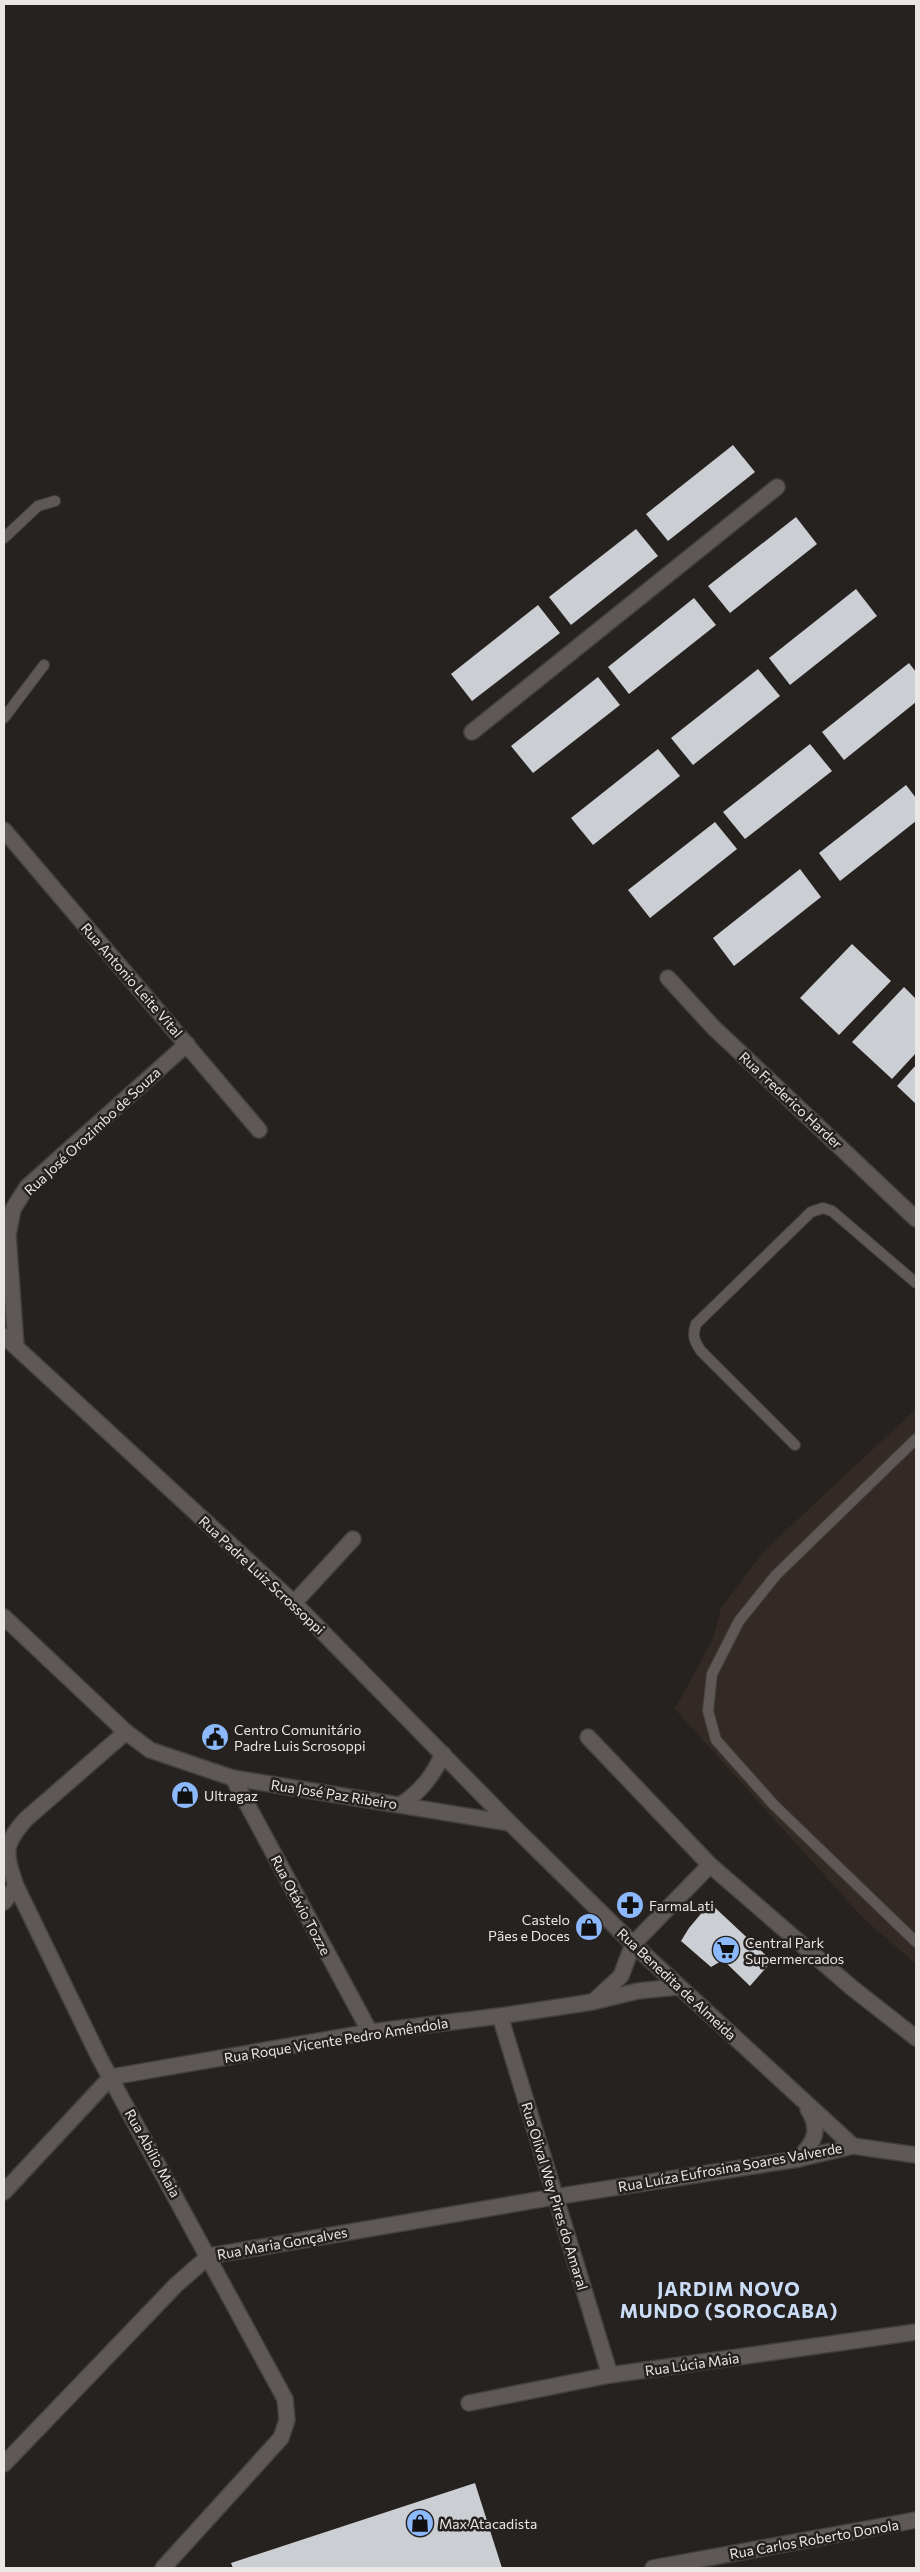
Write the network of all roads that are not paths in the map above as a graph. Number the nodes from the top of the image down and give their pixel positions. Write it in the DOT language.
graph roads {
  1 [pos="777,487"];
  2 [pos="55,501"];
  3 [pos="4,538"];
  4 [pos="44,665"];
  5 [pos="4,718"];
  6 [pos="472,732"];
  7 [pos="4,830"];
  8 [pos="668,978"];
  9 [pos="187,1044"];
  10 [pos="259,1130"];
  11 [pos="916,1219"];
  12 [pos="916,1283"];
  13 [pos="4,1336"];
  14 [pos="16,1346"];
  15 [pos="916,1439"];
  16 [pos="795,1445"];
  17 [pos="353,1539"];
  18 [pos="294,1603"];
  19 [pos="4,1617"];
  20 [pos="126,1732"];
  21 [pos="588,1738"];
  22 [pos="442,1754"];
  23 [pos="232,1778"];
  24 [pos="402,1804"];
  25 [pos="510,1823"];
  26 [pos="710,1864"];
  27 [pos="16,1886"];
  28 [pos="4,1902"];
  29 [pos="916,1942"];
  30 [pos="633,1944"];
  31 [pos="677,1987"];
  32 [pos="592,2002"];
  33 [pos="500,2016"];
  34 [pos="370,2032"];
  35 [pos="916,2038"];
  36 [pos="111,2077"];
  37 [pos="803,2101"];
  38 [pos="853,2146"];
  39 [pos="798,2158"];
  40 [pos="913,2158"];
  41 [pos="4,2192"];
  42 [pos="554,2197"];
  43 [pos="209,2256"];
  44 [pos="916,2332"];
  45 [pos="610,2376"];
  46 [pos="469,2403"];
  47 [pos="4,2464"];
  48 [pos="916,2520"];
  49 [pos="163,2568"];
  50 [pos="653,2568"];
  1 -- 6 [label="street"];
  2 -- 3 [label="lane"];
  4 -- 5 [label="lane"];
  7 -- 9 [label="street, Rua Antonio Leite Vital"];
  8 -- 11 [label="street, Rua Frederico Harder"];
  9 -- 10 [label="street, Rua Antonio Leite Vital"];
  9 -- 14 [label="street, Rua José Orozimbo de Souza"];
  12 -- 16 [label="lane"];
  13 -- 14 [label="street, Rua Padre Luiz Scrossoppi"];
  14 -- 18 [label="street, Rua Padre Luiz Scrossoppi"];
  15 -- 29 [label="lane"];
  17 -- 18 [label="street"];
  18 -- 22 [label="street, Rua Padre Luiz Scrossoppi"];
  19 -- 20 [label="street, Rua José Paz Ribeiro"];
  20 -- 23 [label="street, Rua José Paz Ribeiro"];
  20 -- 27 [label="street"];
  21 -- 26 [label="street"];
  22 -- 24 [label="street"];
  22 -- 25 [label="street, Rua Padre Luiz Scrossoppi"];
  23 -- 24 [label="street, Rua José Paz Ribeiro"];
  23 -- 34 [label="street, Rua Otávio Tozze"];
  24 -- 25 [label="street, Rua José Paz Ribeiro"];
  25 -- 30 [label="street, Rua Benedita de Almeida"];
  26 -- 30 [label="street"];
  26 -- 35 [label="street"];
  27 -- 28 [label="street"];
  27 -- 36 [label="street, Rua Abílio Maia"];
  30 -- 31 [label="street, Rua Benedita de Almeida"];
  30 -- 32 [label="street"];
  31 -- 32 [label="street, Rua Roque Vicente Pedro Amêndola"];
  31 -- 37 [label="street, Rua Benedita de Almeida"];
  32 -- 33 [label="street, Rua Roque Vicente Pedro Amêndola"];
  33 -- 34 [label="street, Rua Roque Vicente Pedro Amêndola"];
  33 -- 42 [label="street, Rua Olival Wey Pires do Amaral"];
  34 -- 36 [label="street, Rua Roque Vicente Pedro Amêndola"];
  36 -- 41 [label="street"];
  36 -- 43 [label="street, Rua Abílio Maia"];
  37 -- 38 [label="street, Rua Benedita de Almeida"];
  37 -- 39 [label="street, Rua Benedita de Almeida"];
  38 -- 39 [label="street, Rua Luíza Eufrosina Soares Valverde"];
  38 -- 40 [label="street, Rua Luíza Eufrosina Soares Valverde"];
  39 -- 42 [label="street, Rua Luíza Eufrosina Soares Valverde"];
  42 -- 43 [label="street, Rua Maria Gonçalves"];
  42 -- 45 [label="street, Rua Olival Wey Pires do Amaral"];
  43 -- 47 [label="street, Rua Maria Gonçalves"];
  43 -- 49 [label="street, Rua Abílio Maia"];
  44 -- 45 [label="street, Rua Lúcia Maia"];
  45 -- 46 [label="street, Rua Lúcia Maia"];
  48 -- 50 [label="street, Rua Carlos Roberto Donola"];
}
